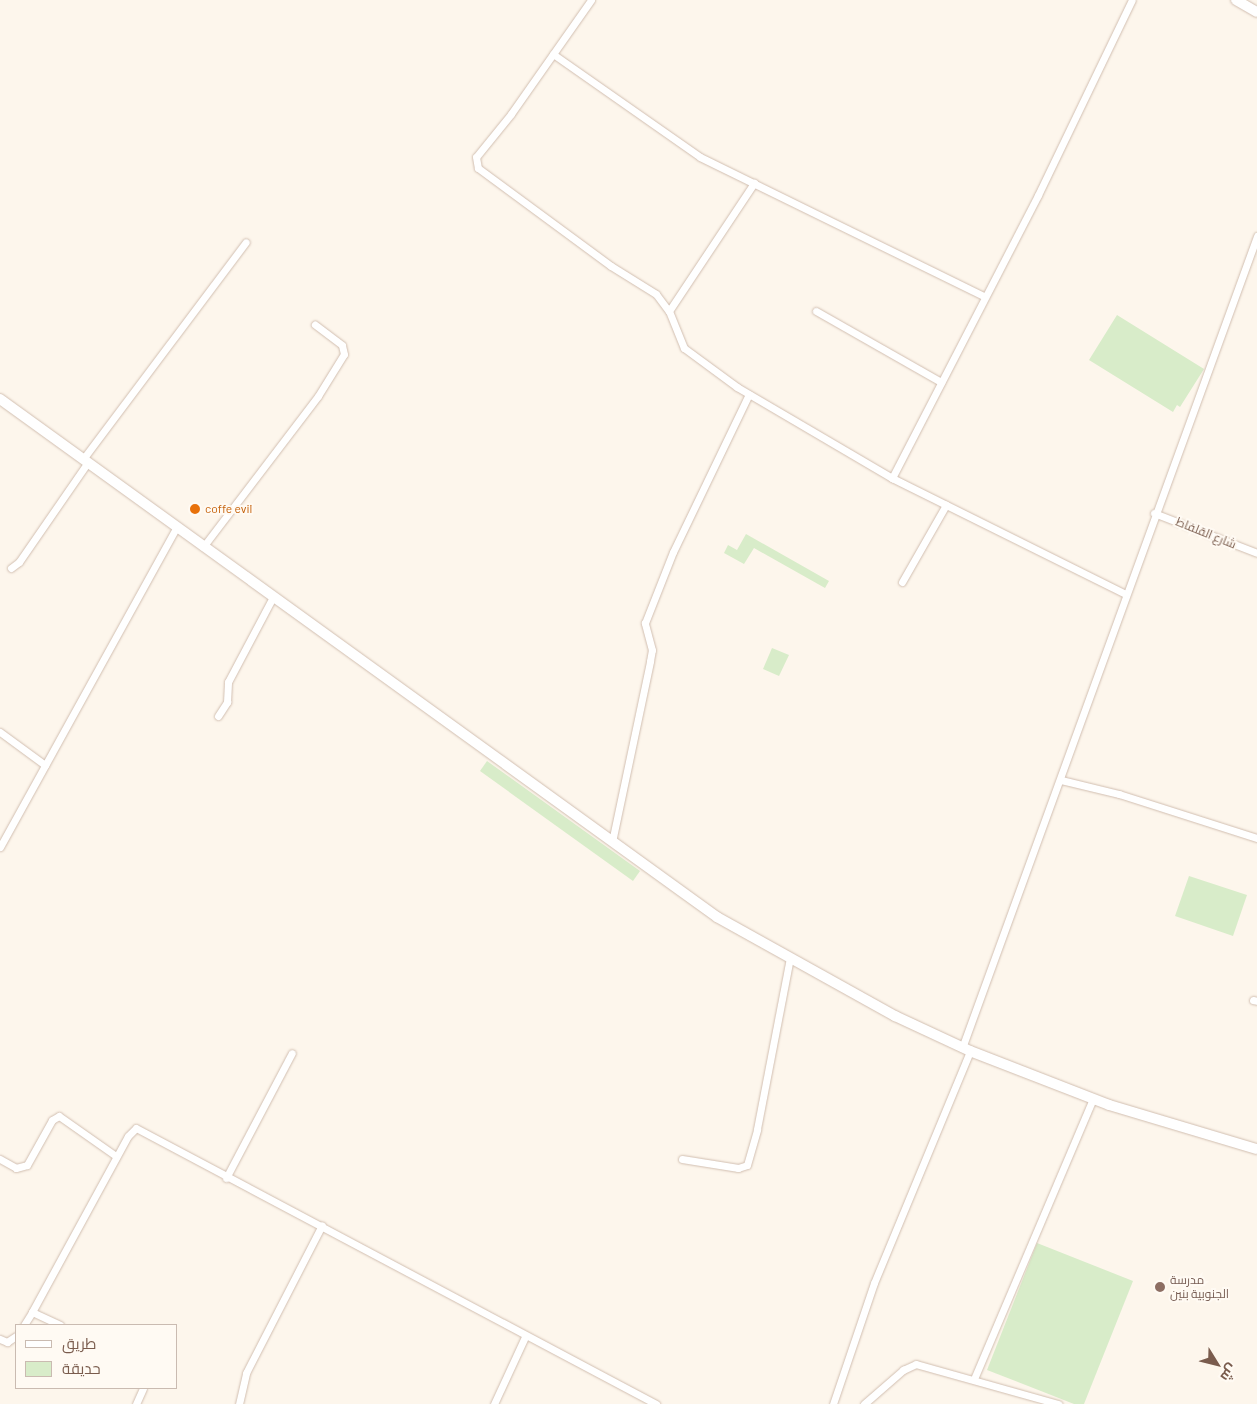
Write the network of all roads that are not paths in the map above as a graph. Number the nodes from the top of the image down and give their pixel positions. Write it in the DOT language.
graph roads {
  1 [pos="591,0"];
  2 [pos="1132,0"];
  3 [pos="1236,0"];
  4 [pos="1257,12"];
  5 [pos="553,54"];
  6 [pos="754,183"];
  7 [pos="1257,236"];
  8 [pos="246,242"];
  9 [pos="1254,251"];
  10 [pos="984,296"];
  11 [pos="670,311"];
  12 [pos="816,311"];
  13 [pos="315,325"];
  14 [pos="941,382"];
  15 [pos="749,394"];
  16 [pos="0,399"];
  17 [pos="86,460"];
  18 [pos="892,478"];
  19 [pos="946,505"];
  20 [pos="1154,513"];
  21 [pos="176,528"];
  22 [pos="202,547"];
  23 [pos="1257,553"];
  24 [pos="11,568"];
  25 [pos="902,582"];
  26 [pos="1126,594"];
  27 [pos="273,597"];
  28 [pos="218,716"];
  29 [pos="0,732"];
  30 [pos="45,765"];
  31 [pos="1061,780"];
  32 [pos="1257,838"];
  33 [pos="612,842"];
  34 [pos="0,847"];
  35 [pos="790,958"];
  36 [pos="966,1050"];
  37 [pos="292,1053"];
  38 [pos="1092,1099"];
  39 [pos="1257,1149"];
  40 [pos="116,1156"];
  41 [pos="0,1159"];
  42 [pos="682,1159"];
  43 [pos="226,1178"];
  44 [pos="322,1225"];
  45 [pos="32,1312"];
  46 [pos="25,1324"];
  47 [pos="58,1324"];
  48 [pos="15,1337"];
  49 [pos="525,1337"];
  50 [pos="0,1339"];
  51 [pos="974,1379"];
  52 [pos="143,1389"];
  53 [pos="136,1404"];
  54 [pos="239,1404"];
  55 [pos="494,1404"];
  56 [pos="656,1404"];
  57 [pos="833,1404"];
  58 [pos="864,1404"];
  59 [pos="1058,1404"];
  1 -- 5 [label="street"];
  2 -- 10 [label="street"];
  3 -- 4 [label="street"];
  5 -- 6 [label="street"];
  5 -- 11 [label="street"];
  6 -- 10 [label="street"];
  6 -- 11 [label="street"];
  7 -- 9 [label="street"];
  8 -- 17 [label="street"];
  9 -- 20 [label="street"];
  10 -- 14 [label="street"];
  11 -- 15 [label="street"];
  12 -- 14 [label="street"];
  13 -- 22 [label="street"];
  14 -- 18 [label="street"];
  15 -- 18 [label="street"];
  15 -- 33 [label="street"];
  16 -- 17 [label="street"];
  17 -- 21 [label="street"];
  17 -- 24 [label="street"];
  18 -- 19 [label="street"];
  19 -- 25 [label="street"];
  19 -- 26 [label="street"];
  20 -- 23 [label="street, شارع القلفاط"];
  20 -- 26 [label="street"];
  21 -- 22 [label="street"];
  21 -- 30 [label="street"];
  22 -- 27 [label="street"];
  26 -- 31 [label="street"];
  27 -- 28 [label="street"];
  27 -- 33 [label="street"];
  29 -- 30 [label="street"];
  30 -- 34 [label="street"];
  31 -- 32 [label="street"];
  31 -- 36 [label="street"];
  33 -- 35 [label="street"];
  35 -- 36 [label="street"];
  35 -- 42 [label="street"];
  36 -- 38 [label="street"];
  36 -- 57 [label="street"];
  37 -- 43 [label="street"];
  38 -- 39 [label="street"];
  38 -- 51 [label="street"];
  40 -- 41 [label="street"];
  40 -- 43 [label="street"];
  40 -- 45 [label="street"];
  43 -- 44 [label="street"];
  44 -- 49 [label="street"];
  44 -- 54 [label="street"];
  45 -- 46 [label="street"];
  45 -- 47 [label="street"];
  48 -- 50 [label="street"];
  49 -- 55 [label="street"];
  49 -- 56 [label="street"];
  51 -- 58 [label="street"];
  51 -- 59 [label="street"];
  52 -- 53 [label="street"];
}
